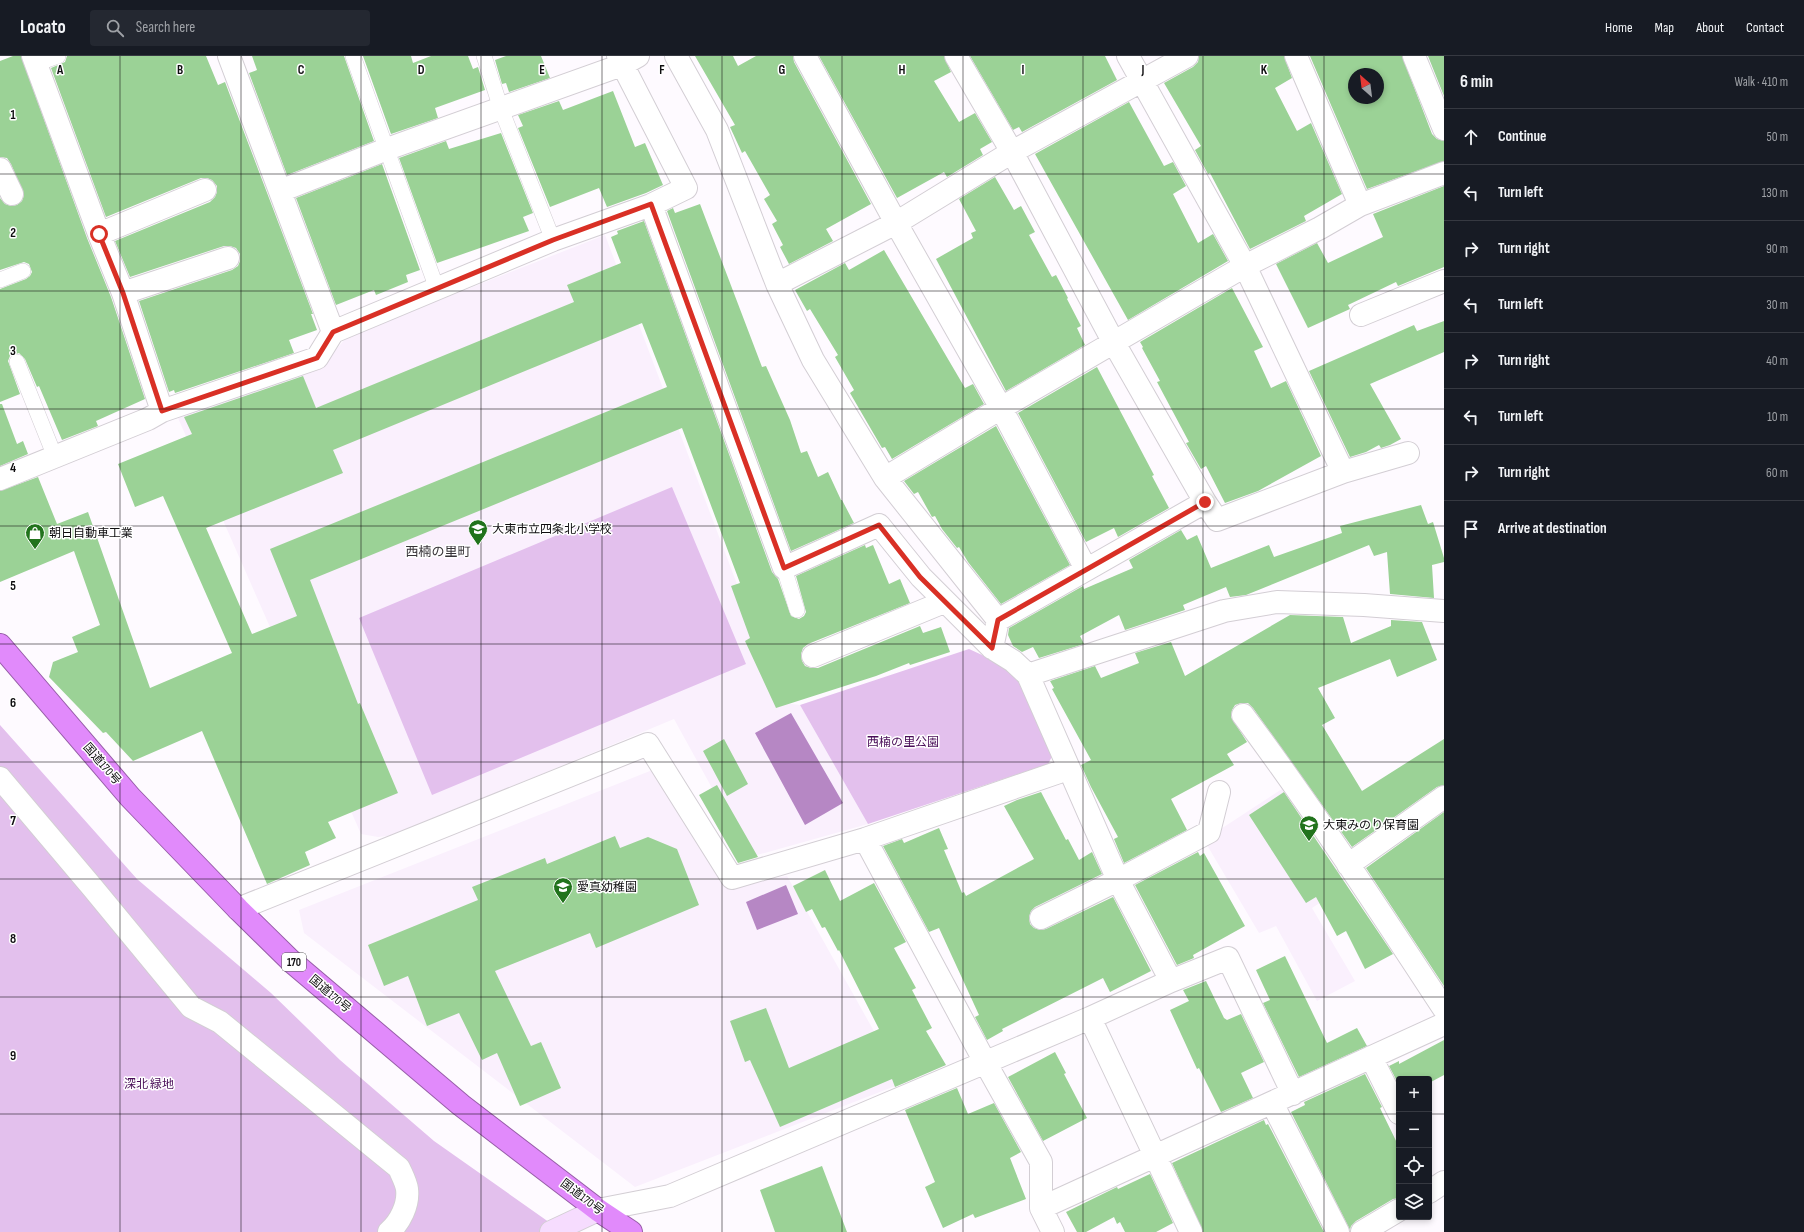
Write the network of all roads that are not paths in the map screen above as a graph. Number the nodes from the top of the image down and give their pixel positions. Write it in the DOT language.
graph roads {
  1 [pos="58,56"];
  2 [pos="229,56"];
  3 [pos="353,56"];
  4 [pos="484,56"];
  5 [pos="676,56"];
  6 [pos="806,56"];
  7 [pos="956,56"];
  8 [pos="1128,56"];
  9 [pos="1186,56"];
  10 [pos="1296,56"];
  11 [pos="1414,56"];
  12 [pos="626,59"];
  13 [pos="35,60"];
  14 [pos="1142,81"];
  15 [pos="501,109"];
  16 [pos="1444,129"];
  17 [pos="386,149"];
  18 [pos="1012,152"];
  19 [pos="0,169"];
  20 [pos="1444,173"];
  21 [pos="205,190"];
  22 [pos="280,190"];
  23 [pos="12,194"];
  24 [pos="651,204"];
  25 [pos="1360,205"];
  26 [pos="896,223"];
  27 [pos="99,234"];
  28 [pos="553,240"];
  29 [pos="228,258"];
  30 [pos="1245,266"];
  31 [pos="23,271"];
  32 [pos="0,280"];
  33 [pos="1444,280"];
  34 [pos="777,284"];
  35 [pos="437,289"];
  36 [pos="123,293"];
  37 [pos="1361,315"];
  38 [pos="333,332"];
  39 [pos="1114,343"];
  40 [pos="17,362"];
  41 [pos="1001,408"];
  42 [pos="162,411"];
  43 [pos="1408,453"];
  44 [pos="55,457"];
  45 [pos="1342,472"];
  46 [pos="885,478"];
  47 [pos="0,479"];
  48 [pos="1205,502"];
  49 [pos="784,568"];
  50 [pos="1086,569"];
  51 [pos="944,602"];
  52 [pos="797,610"];
  53 [pos="1444,611"];
  54 [pos="998,620"];
  55 [pos="0,645"];
  56 [pos="992,648"];
  57 [pos="814,656"];
  58 [pos="1028,675"];
  59 [pos="1244,715"];
  60 [pos="1068,769"];
  61 [pos="0,778"];
  62 [pos="1219,792"];
  63 [pos="1444,797"];
  64 [pos="865,839"];
  65 [pos="1348,865"];
  66 [pos="1118,880"];
  67 [pos="238,908"];
  68 [pos="1041,918"];
  69 [pos="1171,981"];
  70 [pos="1444,1009"];
  71 [pos="1090,1018"];
  72 [pos="1444,1024"];
  73 [pos="1371,1057"];
  74 [pos="985,1062"];
  75 [pos="1293,1094"];
  76 [pos="1272,1103"];
  77 [pos="1398,1112"];
  78 [pos="1156,1155"];
  79 [pos="1041,1208"];
  80 [pos="598,1210"];
  81 [pos="1396,1212"];
  82 [pos="389,1232"];
  83 [pos="551,1232"];
  84 [pos="631,1232"];
  85 [pos="1052,1232"];
  86 [pos="1191,1232"];
  87 [pos="1338,1232"];
  88 [pos="1362,1232"];
  1 -- 13 [label="lane"];
  2 -- 22 [label="street"];
  3 -- 17 [label="lane"];
  4 -- 15 [label="lane"];
  5 -- 34 [label="street"];
  6 -- 26 [label="street"];
  7 -- 18 [label="street"];
  8 -- 14 [label="street"];
  9 -- 14 [label="street"];
  10 -- 25 [label="street"];
  11 -- 16 [label="street"];
  12 -- 15 [label="street"];
  12 -- 24 [label="street"];
  13 -- 27 [label="street"];
  14 -- 18 [label="street"];
  14 -- 30 [label="street"];
  15 -- 17 [label="street"];
  15 -- 28 [label="lane"];
  17 -- 22 [label="street"];
  17 -- 35 [label="lane"];
  18 -- 26 [label="street"];
  18 -- 39 [label="street"];
  19 -- 23 [label="street"];
  20 -- 25 [label="street"];
  21 -- 27 [label="street"];
  22 -- 38 [label="street"];
  24 -- 28 [label="street"];
  24 -- 49 [label="street"];
  25 -- 30 [label="street"];
  26 -- 34 [label="street"];
  26 -- 41 [label="street"];
  27 -- 36 [label="street"];
  28 -- 35 [label="street"];
  29 -- 36 [label="street"];
  30 -- 39 [label="street"];
  30 -- 45 [label="street"];
  31 -- 32 [label="lane"];
  33 -- 37 [label="street"];
  34 -- 46 [label="street"];
  35 -- 38 [label="street"];
  36 -- 42 [label="street"];
  38 -- 42 [label="street"];
  39 -- 41 [label="street"];
  39 -- 48 [label="street"];
  40 -- 44 [label="lane"];
  41 -- 46 [label="street"];
  41 -- 50 [label="street"];
  42 -- 44 [label="street"];
  43 -- 45 [label="street"];
  44 -- 47 [label="street"];
  45 -- 48 [label="street"];
  46 -- 54 [label="street"];
  48 -- 50 [label="street"];
  49 -- 51 [label="street"];
  49 -- 52 [label="lane"];
  50 -- 54 [label="street"];
  51 -- 56 [label="street"];
  51 -- 57 [label="street"];
  53 -- 58 [label="street"];
  54 -- 56 [label="street"];
  55 -- 67 [label="highway, 国道170号 / 170"];
  56 -- 58 [label="street"];
  58 -- 60 [label="street"];
  59 -- 65 [label="street"];
  60 -- 64 [label="street"];
  60 -- 66 [label="street"];
  61 -- 82 [label="street"];
  62 -- 66 [label="street"];
  63 -- 65 [label="street"];
  64 -- 67 [label="street"];
  64 -- 74 [label="street"];
  65 -- 70 [label="street"];
  66 -- 68 [label="street"];
  66 -- 69 [label="street"];
  67 -- 80 [label="highway, 国道170号 / 170"];
  69 -- 71 [label="street"];
  69 -- 75 [label="street"];
  71 -- 74 [label="street"];
  71 -- 78 [label="street"];
  72 -- 73 [label="street"];
  73 -- 75 [label="street"];
  73 -- 77 [label="street"];
  74 -- 79 [label="street"];
  74 -- 80 [label="street"];
  75 -- 76 [label="street"];
  76 -- 78 [label="street"];
  76 -- 87 [label="street"];
  78 -- 79 [label="street"];
  78 -- 86 [label="street"];
  79 -- 85 [label="street"];
  80 -- 83 [label="street"];
  80 -- 84 [label="highway, 国道170号 / 170"];
  81 -- 88 [label="street"];
}
